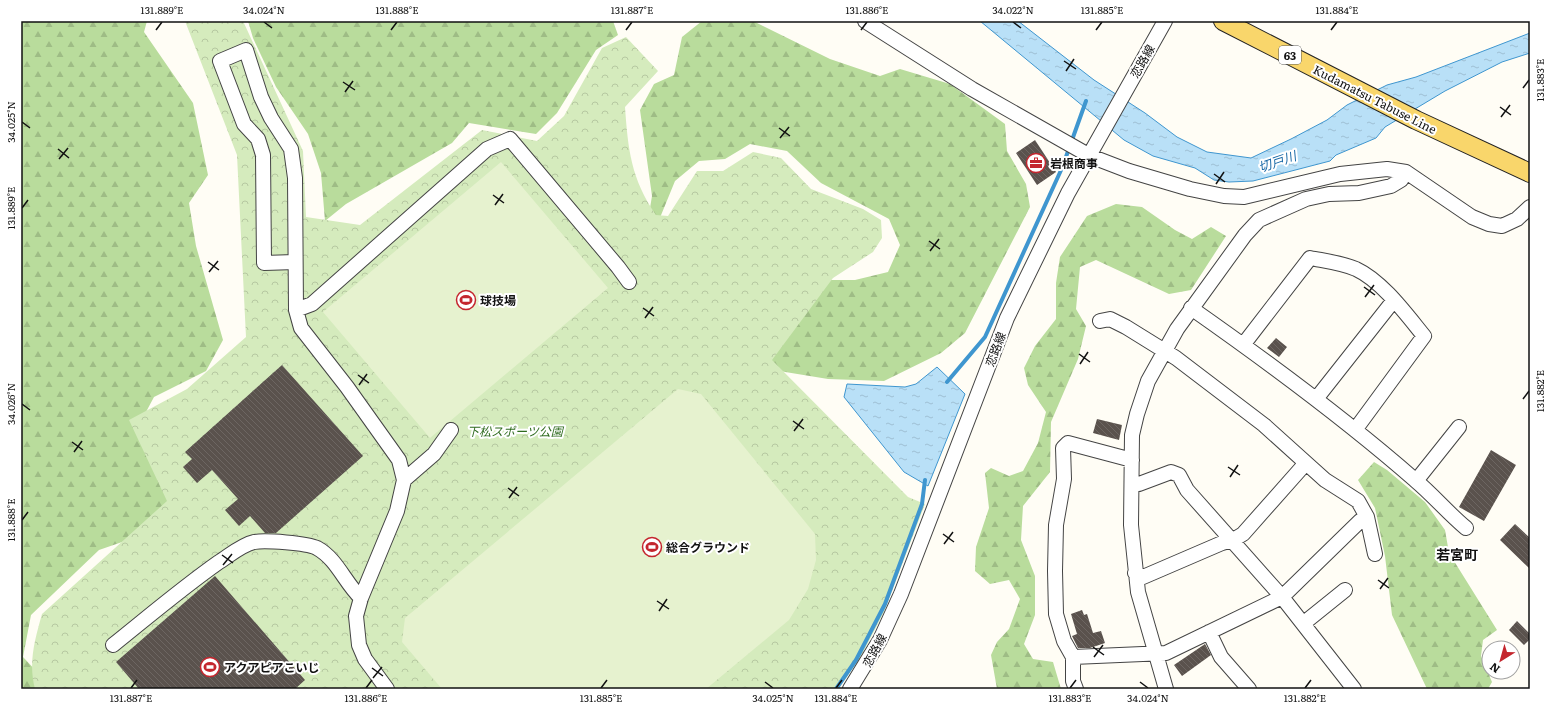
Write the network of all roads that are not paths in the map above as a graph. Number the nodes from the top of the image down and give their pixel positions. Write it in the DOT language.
graph roads {
  1 [pos="865,21"];
  2 [pos="1165,21"];
  3 [pos="1223,21"];
  4 [pos="1090,156"];
  5 [pos="1406,172"];
  6 [pos="1530,173"];
  7 [pos="1530,207"];
  8 [pos="295,262"];
  9 [pos="629,282"];
  10 [pos="1394,300"];
  11 [pos="1191,308"];
  12 [pos="296,310"];
  13 [pos="1100,321"];
  14 [pos="1243,345"];
  15 [pos="1164,352"];
  16 [pos="1316,399"];
  17 [pos="1459,427"];
  18 [pos="451,430"];
  19 [pos="1355,430"];
  20 [pos="1132,460"];
  21 [pos="1305,464"];
  22 [pos="404,480"];
  23 [pos="1416,481"];
  24 [pos="1132,484"];
  25 [pos="1367,516"];
  26 [pos="1466,528"];
  27 [pos="1233,540"];
  28 [pos="1375,554"];
  29 [pos="1135,573"];
  30 [pos="1345,590"];
  31 [pos="1282,597"];
  32 [pos="361,598"];
  33 [pos="1304,623"];
  34 [pos="1209,632"];
  35 [pos="113,645"];
  36 [pos="1156,655"];
  37 [pos="1073,657"];
  38 [pos="387,689"];
  39 [pos="850,689"];
  40 [pos="1076,689"];
  41 [pos="1166,689"];
  42 [pos="1249,689"];
  43 [pos="1354,689"];
  1 -- 4 [label="street"];
  2 -- 4 [label="street, 恋路線"];
  3 -- 6 [label="main road, Kudamatsu Tabuse Line / 63"];
  4 -- 5 [label="street"];
  4 -- 39 [label="street, 恋路線"];
  5 -- 7 [label="street"];
  5 -- 11 [label="street"];
  8 -- 8 [label="street"];
  8 -- 12 [label="street"];
  9 -- 12 [label="street"];
  10 -- 14 [label="street"];
  10 -- 16 [label="street"];
  10 -- 19 [label="street"];
  11 -- 14 [label="street"];
  11 -- 15 [label="street"];
  12 -- 22 [label="street"];
  13 -- 15 [label="street"];
  14 -- 16 [label="street"];
  15 -- 20 [label="street"];
  15 -- 21 [label="street"];
  16 -- 19 [label="street"];
  17 -- 23 [label="street"];
  18 -- 22 [label="street"];
  19 -- 23 [label="street"];
  20 -- 24 [label="street"];
  20 -- 37 [label="street"];
  21 -- 25 [label="street"];
  21 -- 27 [label="street"];
  22 -- 32 [label="street"];
  23 -- 26 [label="street"];
  24 -- 27 [label="street"];
  24 -- 29 [label="street"];
  25 -- 28 [label="street"];
  25 -- 31 [label="street"];
  27 -- 29 [label="street"];
  27 -- 31 [label="street"];
  29 -- 36 [label="street"];
  30 -- 33 [label="street"];
  31 -- 33 [label="street"];
  31 -- 34 [label="street"];
  32 -- 35 [label="street"];
  32 -- 38 [label="street"];
  33 -- 43 [label="street"];
  34 -- 36 [label="street"];
  34 -- 42 [label="street"];
  36 -- 37 [label="street"];
  36 -- 41 [label="street"];
  37 -- 40 [label="street"];
}
